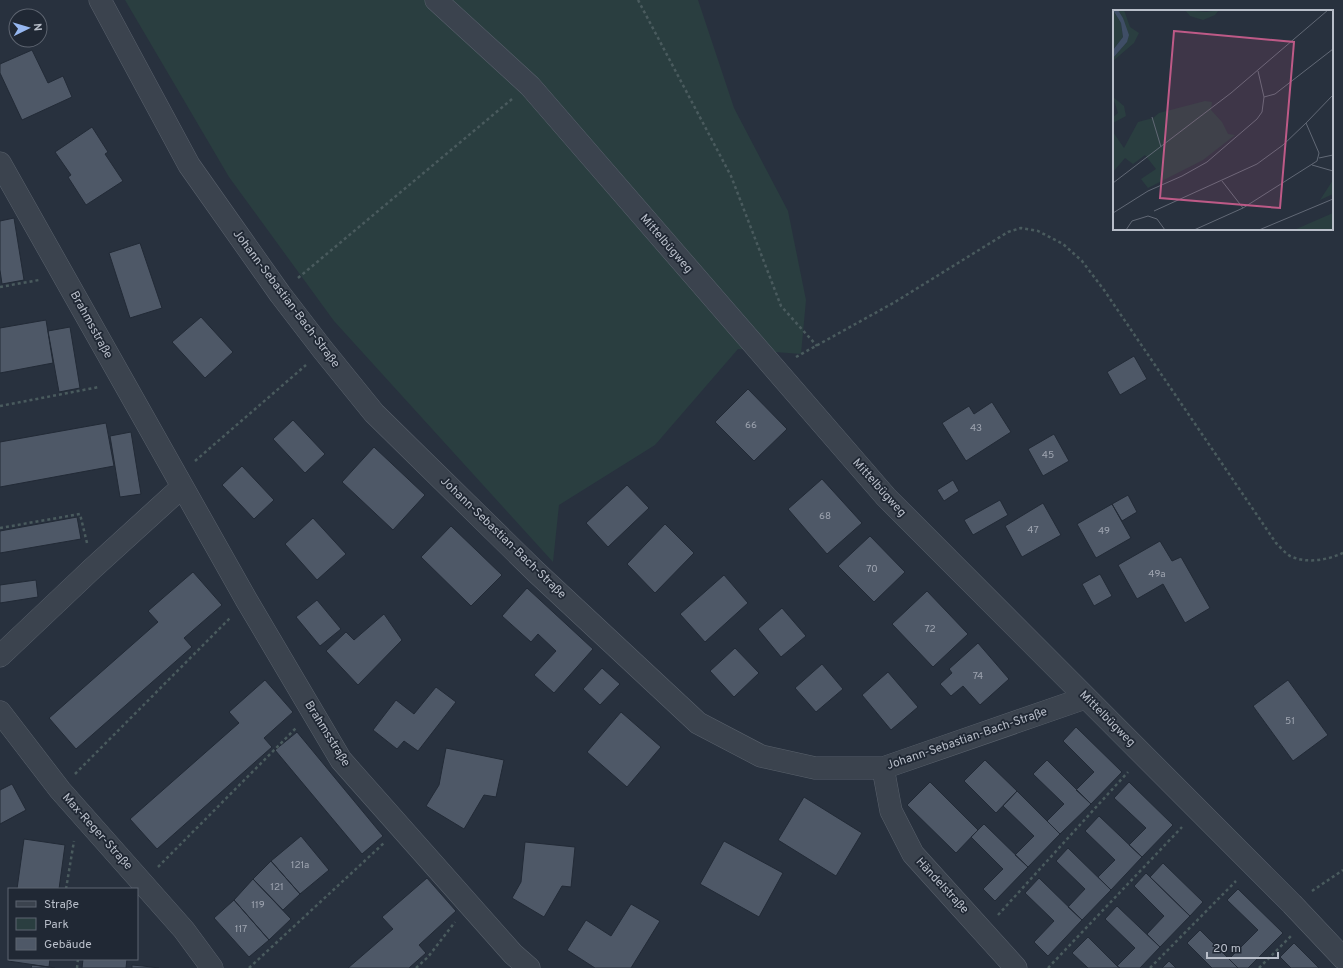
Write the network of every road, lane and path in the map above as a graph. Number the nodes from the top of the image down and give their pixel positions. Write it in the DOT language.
graph roads {
  1 [pos="100,0"];
  2 [pos="436,0"];
  3 [pos="638,0"];
  4 [pos="507,102"];
  5 [pos="0,163"];
  6 [pos="315,263"];
  7 [pos="63,275"];
  8 [pos="0,287"];
  9 [pos="817,346"];
  10 [pos="323,350"];
  11 [pos="774,369"];
  12 [pos="123,382"];
  13 [pos="0,406"];
  14 [pos="179,482"];
  15 [pos="0,528"];
  16 [pos="1343,553"];
  17 [pos="93,568"];
  18 [pos="247,601"];
  19 [pos="0,656"];
  20 [pos="1085,698"];
  21 [pos="0,712"];
  22 [pos="312,712"];
  23 [pos="1144,756"];
  24 [pos="883,768"];
  25 [pos="60,790"];
  26 [pos="1197,811"];
  27 [pos="79,812"];
  28 [pos="401,828"];
  29 [pos="1252,864"];
  30 [pos="1343,870"];
  31 [pos="142,883"];
  32 [pos="66,888"];
  33 [pos="1292,904"];
  34 [pos="470,905"];
  35 [pos="1306,920"];
  36 [pos="984,931"];
  37 [pos="1343,958"];
  38 [pos="212,968"];
  39 [pos="248,968"];
  40 [pos="416,968"];
  41 [pos="529,968"];
  42 [pos="1016,968"];
  43 [pos="1048,968"];
  44 [pos="1150,968"];
  45 [pos="1259,968"];
  1 -- 10 [label="street, Johann-Sebastian-Bach-Straße"];
  2 -- 11 [label="street, Mittelbügweg"];
  3 -- 9 [label="path"];
  4 -- 6 [label="path"];
  5 -- 7 [label="street, Brahmsstraße"];
  7 -- 8 [label="path"];
  7 -- 12 [label="street, Brahmsstraße"];
  9 -- 11 [label="path"];
  9 -- 16 [label="path"];
  10 -- 14 [label="path"];
  10 -- 24 [label="street, Johann-Sebastian-Bach-Straße"];
  11 -- 20 [label="street, Mittelbügweg"];
  12 -- 13 [label="path"];
  12 -- 14 [label="street, Brahmsstraße"];
  14 -- 17 [label="street"];
  14 -- 18 [label="street, Brahmsstraße"];
  15 -- 17 [label="path"];
  17 -- 19 [label="street"];
  18 -- 22 [label="street, Brahmsstraße"];
  18 -- 25 [label="path"];
  20 -- 23 [label="street, Mittelbügweg"];
  20 -- 24 [label="street, Johann-Sebastian-Bach-Straße"];
  21 -- 25 [label="street, Max-Reger-Straße"];
  22 -- 28 [label="street, Brahmsstraße"];
  22 -- 31 [label="path"];
  23 -- 26 [label="street, Mittelbügweg"];
  23 -- 36 [label="path"];
  24 -- 36 [label="street, Händelstraße"];
  25 -- 27 [label="street, Max-Reger-Straße"];
  26 -- 29 [label="street, Mittelbügweg"];
  26 -- 43 [label="path"];
  27 -- 31 [label="street, Max-Reger-Straße"];
  27 -- 32 [label="path"];
  28 -- 34 [label="street, Brahmsstraße"];
  28 -- 39 [label="path"];
  29 -- 33 [label="street, Mittelbügweg"];
  29 -- 44 [label="path"];
  30 -- 33 [label="path"];
  31 -- 38 [label="street, Max-Reger-Straße"];
  33 -- 35 [label="street, Mittelbügweg"];
  34 -- 40 [label="path"];
  34 -- 41 [label="street, Brahmsstraße"];
  35 -- 37 [label="street, Mittelbügweg"];
  35 -- 45 [label="path"];
  36 -- 42 [label="street, Händelstraße"];
}
